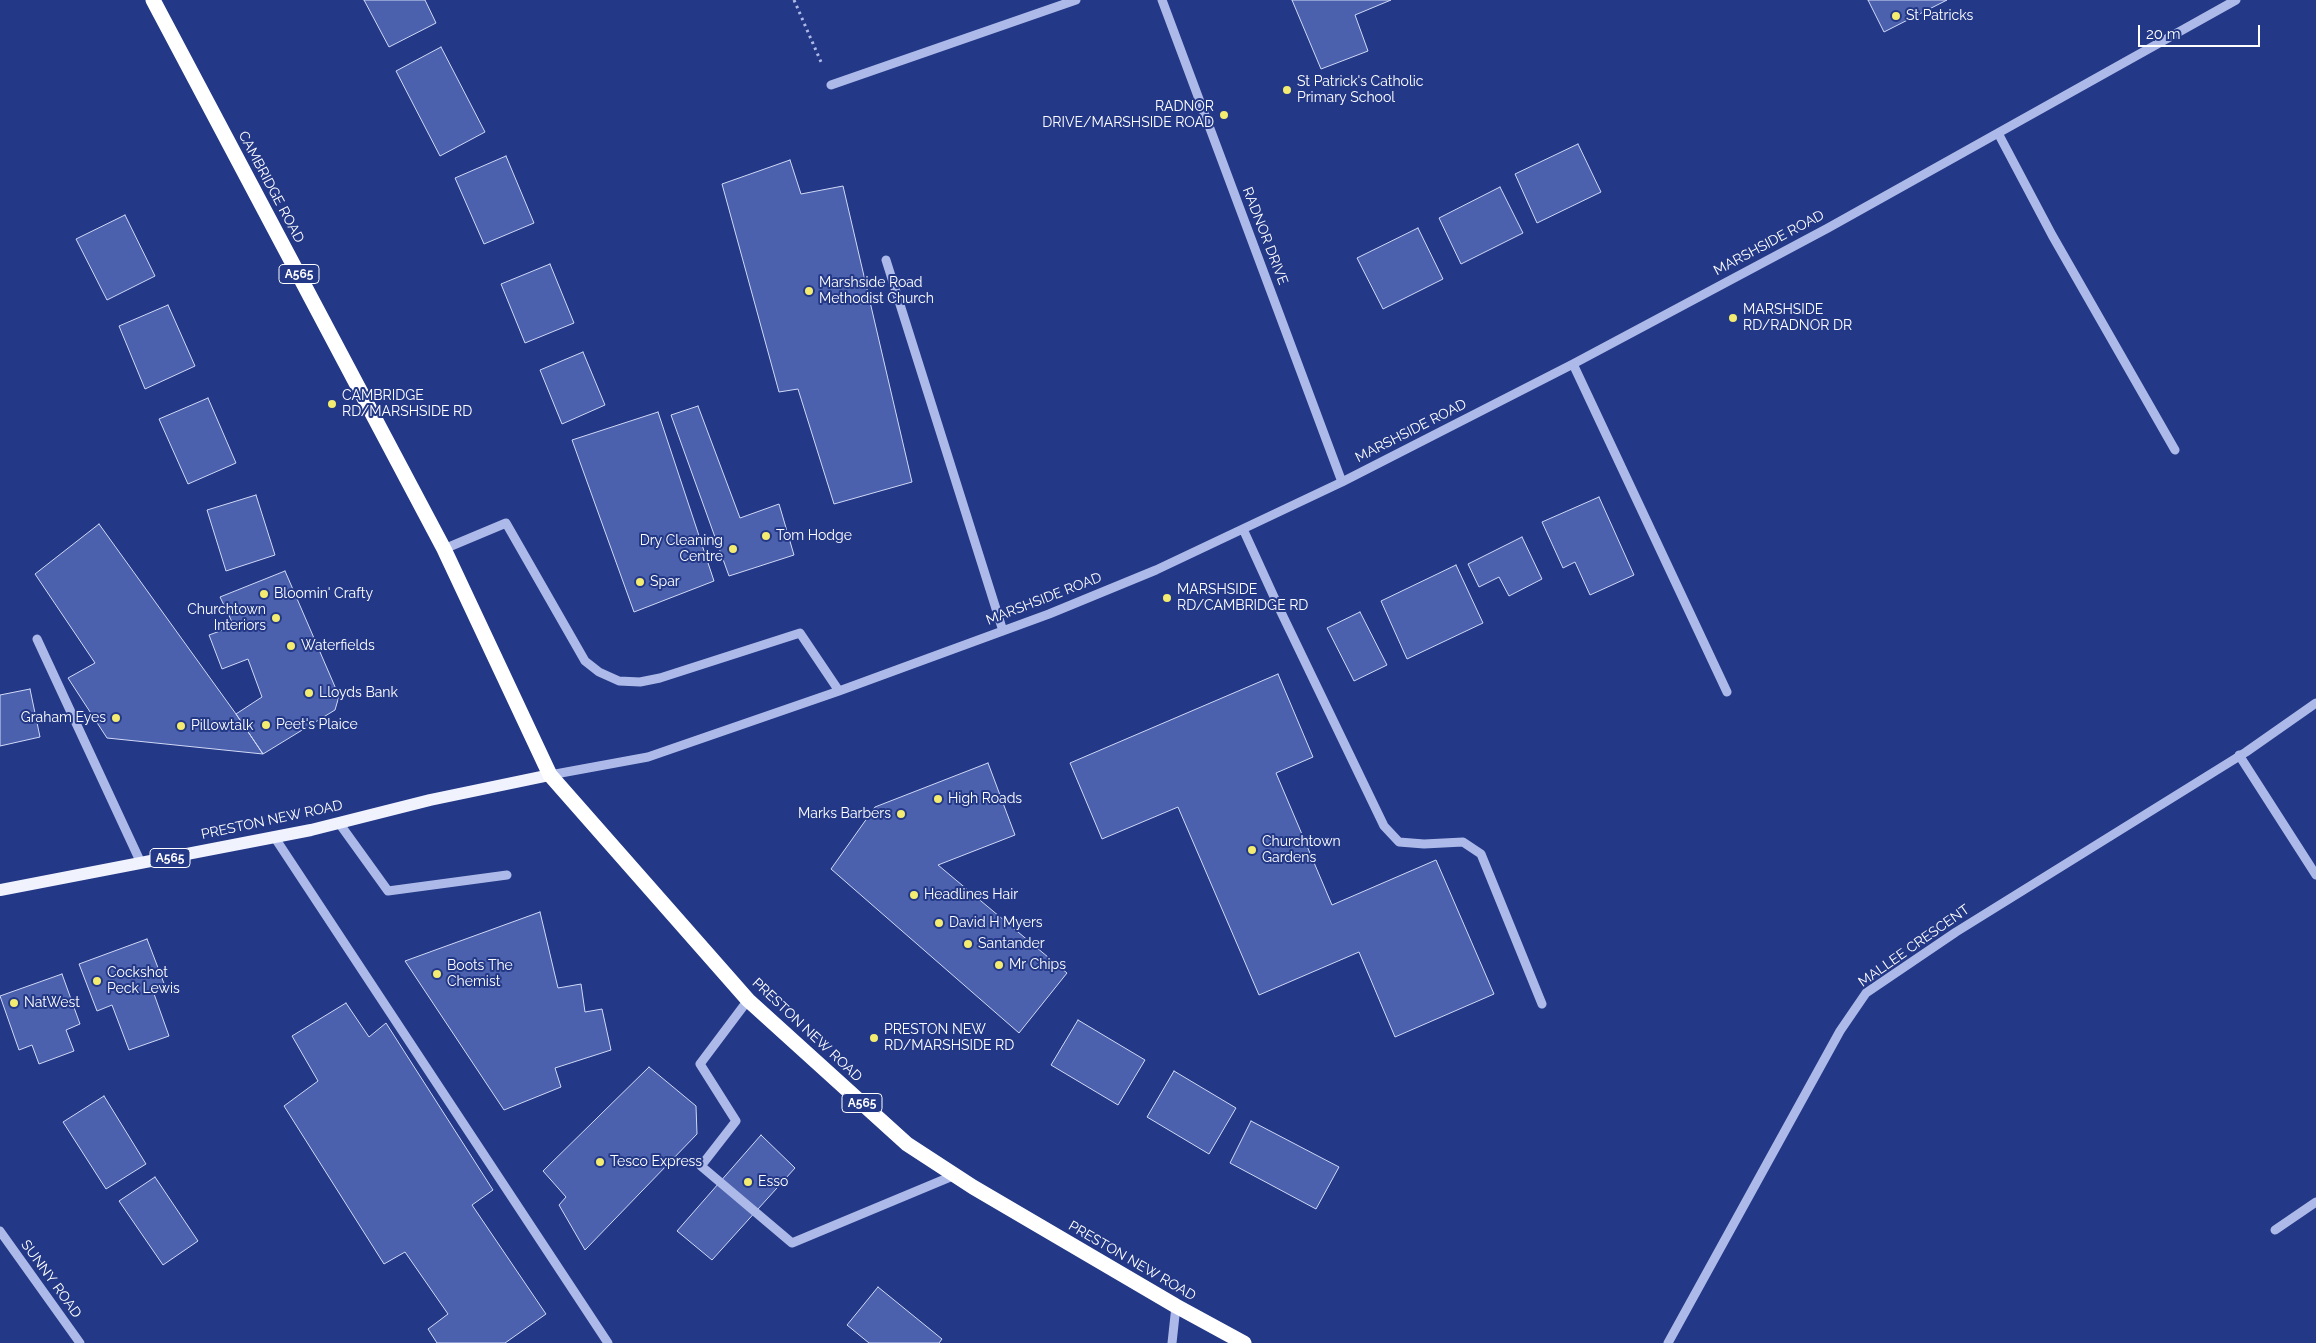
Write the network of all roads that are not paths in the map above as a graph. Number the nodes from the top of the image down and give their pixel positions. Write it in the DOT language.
graph roads {
  1 [pos="153,0"];
  2 [pos="1076,0"];
  3 [pos="1162,0"];
  4 [pos="2236,0"];
  5 [pos="831,85"];
  6 [pos="1998,133"];
  7 [pos="886,260"];
  8 [pos="1573,364"];
  9 [pos="2176,450"];
  10 [pos="1342,482"];
  11 [pos="1243,529"];
  12 [pos="444,550"];
  13 [pos="1003,631"];
  14 [pos="37,640"];
  15 [pos="840,691"];
  16 [pos="1727,692"];
  17 [pos="2316,703"];
  18 [pos="2239,755"];
  19 [pos="550,776"];
  20 [pos="339,823"];
  21 [pos="275,838"];
  22 [pos="141,864"];
  23 [pos="507,875"];
  24 [pos="2316,876"];
  25 [pos="0,890"];
  26 [pos="748,1000"];
  27 [pos="1542,1004"];
  28 [pos="955,1175"];
  29 [pos="2316,1202"];
  30 [pos="2275,1230"];
  31 [pos="0,1231"];
  32 [pos="1176,1306"];
  33 [pos="80,1343"];
  34 [pos="608,1343"];
  35 [pos="1172,1343"];
  36 [pos="1244,1343"];
  37 [pos="1668,1343"];
  1 -- 12 [label="highway, CAMBRIDGE ROAD / A565"];
  2 -- 5 [label="street"];
  3 -- 10 [label="street, RADNOR DRIVE"];
  4 -- 6 [label="street, MARSHSIDE ROAD"];
  6 -- 8 [label="street, MARSHSIDE ROAD"];
  6 -- 9 [label="street"];
  7 -- 13 [label="street"];
  8 -- 10 [label="street, MARSHSIDE ROAD"];
  8 -- 16 [label="street"];
  10 -- 11 [label="street, MARSHSIDE ROAD"];
  11 -- 13 [label="street, MARSHSIDE ROAD"];
  11 -- 27 [label="street"];
  12 -- 15 [label="street"];
  12 -- 19 [label="highway, PRESTON NEW ROAD / A565"];
  13 -- 15 [label="street, MARSHSIDE ROAD"];
  14 -- 22 [label="street"];
  15 -- 19 [label="street, MARSHSIDE ROAD"];
  17 -- 18 [label="street, MALLEE CRESCENT"];
  18 -- 24 [label="street"];
  18 -- 37 [label="street, MALLEE CRESCENT"];
  19 -- 20 [label="main road, PRESTON NEW ROAD / A565"];
  19 -- 26 [label="highway, PRESTON NEW ROAD / A565"];
  20 -- 21 [label="main road, PRESTON NEW ROAD / A565"];
  20 -- 23 [label="street"];
  21 -- 22 [label="main road, PRESTON NEW ROAD / A565"];
  21 -- 34 [label="street"];
  22 -- 25 [label="main road, PRESTON NEW ROAD / A565"];
  26 -- 28 [label="highway, PRESTON NEW ROAD / A565"];
  26 -- 28 [label="street"];
  28 -- 32 [label="highway, PRESTON NEW ROAD / A565"];
  29 -- 30 [label="street"];
  31 -- 33 [label="street, SUNNY ROAD"];
  32 -- 35 [label="street"];
  32 -- 36 [label="highway, PRESTON NEW ROAD / A565"];
}
